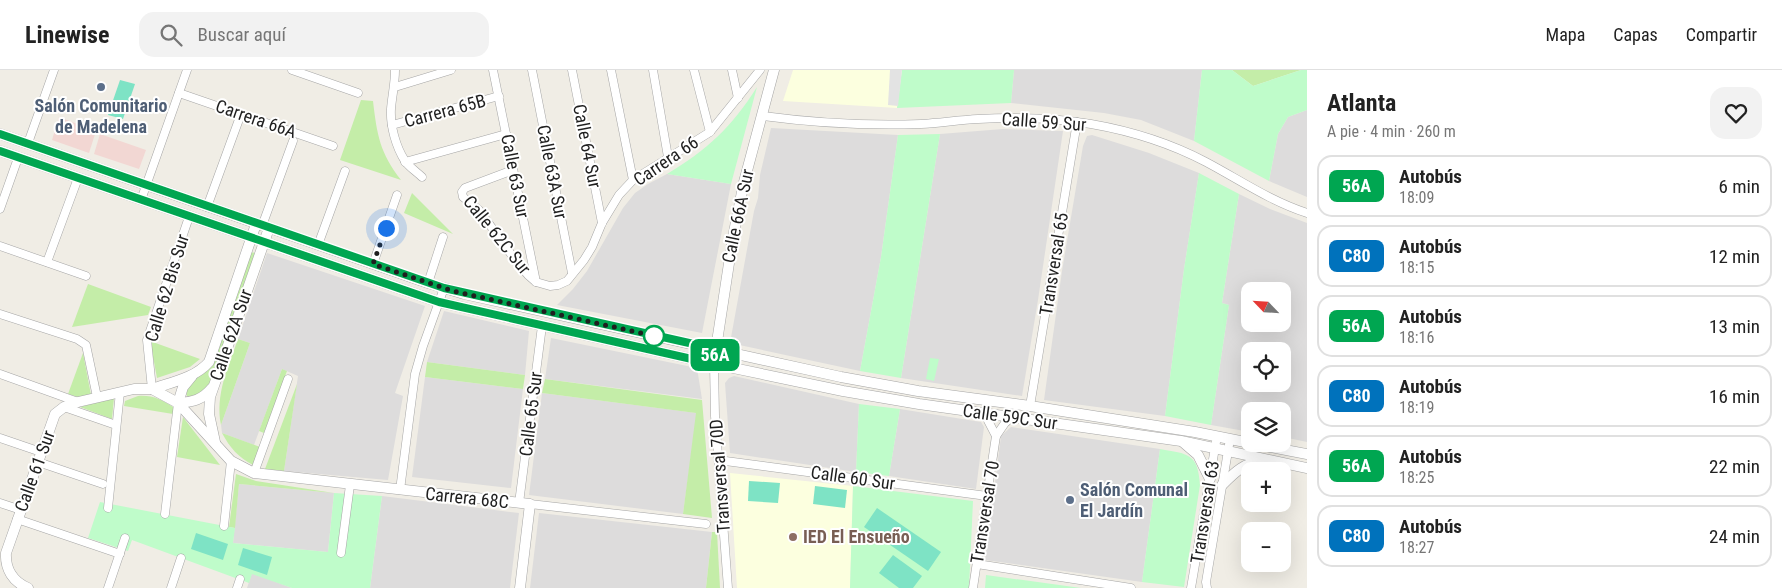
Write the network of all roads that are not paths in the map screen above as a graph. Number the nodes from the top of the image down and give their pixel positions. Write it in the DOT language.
graph roads {
  1 [pos="54,70"];
  2 [pos="187,70"];
  3 [pos="292,70"];
  4 [pos="395,70"];
  5 [pos="451,70"];
  6 [pos="493,70"];
  7 [pos="532,70"];
  8 [pos="572,70"];
  9 [pos="611,70"];
  10 [pos="653,70"];
  11 [pos="694,70"];
  12 [pos="732,70"];
  13 [pos="760,70"];
  14 [pos="774,70"];
  15 [pos="395,86"];
  16 [pos="179,93"];
  17 [pos="358,93"];
  18 [pos="499,96"];
  19 [pos="738,98"];
  20 [pos="241,114"];
  21 [pos="763,116"];
  22 [pos="1077,122"];
  23 [pos="392,125"];
  24 [pos="710,132"];
  25 [pos="0,134"];
  26 [pos="506,134"];
  27 [pos="293,141"];
  28 [pos="24,142"];
  29 [pos="333,146"];
  30 [pos="0,152"];
  31 [pos="16,157"];
  32 [pos="668,157"];
  33 [pos="405,162"];
  34 [pos="513,170"];
  35 [pos="344,171"];
  36 [pos="422,177"];
  37 [pos="78,178"];
  38 [pos="633,180"];
  39 [pos="147,185"];
  40 [pos="397,195"];
  41 [pos="141,200"];
  42 [pos="207,207"];
  43 [pos="0,209"];
  44 [pos="1307,213"];
  45 [pos="189,217"];
  46 [pos="602,223"];
  47 [pos="262,226"];
  48 [pos="443,237"];
  49 [pos="251,238"];
  50 [pos="263,243"];
  51 [pos="318,245"];
  52 [pos="0,246"];
  53 [pos="47,262"];
  54 [pos="373,264"];
  55 [pos="572,273"];
  56 [pos="86,276"];
  57 [pos="536,282"];
  58 [pos="428,283"];
  59 [pos="444,288"];
  60 [pos="439,302"];
  61 [pos="0,314"];
  62 [pos="542,326"];
  63 [pos="716,349"];
  64 [pos="714,364"];
  65 [pos="0,374"];
  66 [pos="193,375"];
  67 [pos="288,379"];
  68 [pos="213,387"];
  69 [pos="152,389"];
  70 [pos="120,392"];
  71 [pos="97,397"];
  72 [pos="78,402"];
  73 [pos="178,403"];
  74 [pos="64,406"];
  75 [pos="1030,406"];
  76 [pos="984,413"];
  77 [pos="1012,417"];
  78 [pos="116,425"];
  79 [pos="996,436"];
  80 [pos="1217,436"];
  81 [pos="0,438"];
  82 [pos="1230,439"];
  83 [pos="1181,441"];
  84 [pos="1241,441"];
  85 [pos="215,444"];
  86 [pos="1215,448"];
  87 [pos="1228,451"];
  88 [pos="1291,451"];
  89 [pos="1307,454"];
  90 [pos="40,457"];
  91 [pos="1271,459"];
  92 [pos="718,460"];
  93 [pos="231,461"];
  94 [pos="1307,468"];
  95 [pos="254,473"];
  96 [pos="1210,479"];
  97 [pos="103,484"];
  98 [pos="350,485"];
  99 [pos="1222,485"];
  100 [pos="400,490"];
  101 [pos="987,496"];
  102 [pos="0,503"];
  103 [pos="524,504"];
  104 [pos="108,508"];
  105 [pos="19,514"];
  106 [pos="165,514"];
  107 [pos="706,524"];
  108 [pos="224,526"];
  109 [pos="125,538"];
  110 [pos="341,553"];
  111 [pos="120,554"];
  112 [pos="181,558"];
  113 [pos="977,564"];
  114 [pos="4,566"];
  115 [pos="240,579"];
  116 [pos="28,588"];
  117 [pos="108,588"];
  118 [pos="171,588"];
  119 [pos="237,588"];
  120 [pos="520,588"];
  121 [pos="728,588"];
  122 [pos="973,588"];
  123 [pos="1131,588"];
  124 [pos="1191,588"];
  125 [pos="1207,588"];
  1 -- 28 [label="street"];
  2 -- 16 [label="street"];
  3 -- 17 [label="street"];
  4 -- 15 [label="street"];
  5 -- 15 [label="street"];
  6 -- 18 [label="street, Calle 63 Sur"];
  7 -- 55 [label="street, Calle 63A Sur"];
  8 -- 46 [label="street, Calle 64 Sur"];
  9 -- 38 [label="street"];
  10 -- 32 [label="street"];
  11 -- 24 [label="street"];
  12 -- 19 [label="street"];
  13 -- 19 [label="street, Carrera 66"];
  14 -- 21 [label="street, Calle 66A Sur"];
  15 -- 23 [label="street"];
  16 -- 20 [label="street, Carrera 66A"];
  16 -- 39 [label="street"];
  18 -- 23 [label="street, Carrera 65B"];
  18 -- 26 [label="street, Calle 63 Sur"];
  19 -- 24 [label="street, Carrera 66"];
  20 -- 29 [label="street, Carrera 66A"];
  20 -- 42 [label="street"];
  21 -- 22 [label="street, Calle 59 Sur"];
  21 -- 63 [label="street, Calle 66A Sur"];
  22 -- 44 [label="street, Calle 59 Sur"];
  22 -- 75 [label="street, Transversal 65"];
  23 -- 33 [label="street"];
  24 -- 32 [label="street, Carrera 66"];
  25 -- 28 [label="street, Calle 59C Sur"];
  26 -- 33 [label="street"];
  26 -- 34 [label="street, Calle 63 Sur"];
  27 -- 47 [label="street, Calle 62A Sur"];
  28 -- 31 [label="street"];
  28 -- 39 [label="street, Calle 59C Sur"];
  30 -- 31 [label="street, Calle 59C Sur"];
  31 -- 37 [label="street, Calle 59C Sur"];
  31 -- 43 [label="street"];
  32 -- 38 [label="street, Carrera 66"];
  33 -- 36 [label="street"];
  34 -- 57 [label="street, Calle 63 Sur"];
  34 -- 57 [label="street, Calle 62C Sur"];
  35 -- 51 [label="street"];
  37 -- 41 [label="street, Calle 59C Sur"];
  37 -- 53 [label="street"];
  38 -- 46 [label="street, Carrera 66"];
  39 -- 41 [label="street"];
  39 -- 42 [label="street, Calle 59C Sur"];
  40 -- 54 [label="street"];
  41 -- 45 [label="street, Calle 59C Sur"];
  42 -- 47 [label="street, Calle 59C Sur"];
  45 -- 49 [label="street, Calle 59C Sur"];
  45 -- 69 [label="street, Calle 62 Bis Sur"];
  46 -- 55 [label="street, Carrera 66"];
  47 -- 49 [label="street, Calle 62A Sur"];
  47 -- 50 [label="street, Calle 62A Sur"];
  47 -- 51 [label="street, Calle 59C Sur"];
  48 -- 58 [label="street"];
  49 -- 50 [label="street, Calle 59C Sur"];
  49 -- 66 [label="street, Calle 62A Sur"];
  50 -- 60 [label="street, Calle 59C Sur"];
  50 -- 68 [label="street, Calle 62A Sur"];
  51 -- 54 [label="street, Calle 59C Sur"];
  52 -- 53 [label="street"];
  53 -- 56 [label="street"];
  54 -- 58 [label="street, Calle 59C Sur"];
  55 -- 57 [label="street, Carrera 66"];
  58 -- 59 [label="street, Calle 59C Sur"];
  59 -- 60 [label="street"];
  59 -- 63 [label="street, Calle 59C Sur"];
  60 -- 62 [label="street, Calle 59C Sur"];
  60 -- 100 [label="street"];
  61 -- 71 [label="street"];
  62 -- 64 [label="street, Calle 59C Sur"];
  62 -- 103 [label="street, Calle 65 Sur"];
  63 -- 64 [label="street, Calle 66A Sur"];
  63 -- 75 [label="street, Calle 59C Sur"];
  64 -- 76 [label="street, Calle 59C Sur"];
  64 -- 92 [label="street, Transversal 70D"];
  65 -- 72 [label="street"];
  66 -- 69 [label="street, Calle 62A Sur"];
  66 -- 73 [label="street"];
  67 -- 95 [label="street"];
  68 -- 73 [label="street"];
  68 -- 85 [label="street, Calle 62A Sur"];
  69 -- 70 [label="street, Calle 62A Sur"];
  69 -- 73 [label="street, Carrera 68C"];
  70 -- 71 [label="street, Calle 62A Sur"];
  70 -- 78 [label="street"];
  71 -- 72 [label="street, Calle 62A Sur"];
  72 -- 74 [label="street, Calle 62A Sur"];
  73 -- 85 [label="street, Carrera 68C"];
  73 -- 106 [label="street"];
  74 -- 78 [label="street"];
  74 -- 90 [label="street, Calle 61 Sur"];
  75 -- 80 [label="street, Calle 59C Sur"];
  76 -- 77 [label="street, Calle 59C Sur"];
  76 -- 79 [label="street, Transversal 70"];
  77 -- 79 [label="street, Transversal 70"];
  77 -- 83 [label="street, Calle 59C Sur"];
  78 -- 104 [label="street"];
  79 -- 101 [label="street, Transversal 70"];
  80 -- 82 [label="street, Calle 59C Sur"];
  80 -- 86 [label="street, Transversal 63"];
  81 -- 90 [label="street"];
  82 -- 84 [label="street, Calle 59C Sur"];
  82 -- 87 [label="street, Transversal 63"];
  83 -- 86 [label="street, Calle 59C Sur"];
  83 -- 96 [label="street"];
  85 -- 93 [label="street, Carrera 68C"];
  86 -- 87 [label="street, Calle 59C Sur"];
  86 -- 96 [label="street, Transversal 63"];
  87 -- 91 [label="street, Calle 59C Sur"];
  87 -- 99 [label="street, Transversal 63"];
  88 -- 89 [label="street"];
  90 -- 97 [label="street"];
  90 -- 105 [label="street, Calle 61 Sur"];
  91 -- 94 [label="street, Calle 59C Sur"];
  91 -- 99 [label="street"];
  92 -- 101 [label="street, Calle 60 Sur"];
  92 -- 121 [label="street, Transversal 70D"];
  93 -- 95 [label="street, Carrera 68C"];
  93 -- 108 [label="street"];
  95 -- 98 [label="street, Carrera 68C"];
  96 -- 124 [label="street, Transversal 63"];
  98 -- 100 [label="street, Carrera 68C"];
  98 -- 110 [label="street"];
  99 -- 125 [label="street, Transversal 63"];
  100 -- 103 [label="street, Carrera 68C"];
  101 -- 113 [label="street, Transversal 70"];
  102 -- 105 [label="street"];
  103 -- 107 [label="street, Carrera 68C"];
  103 -- 120 [label="street, Calle 65 Sur"];
  105 -- 111 [label="street"];
  105 -- 114 [label="street, Calle 61 Sur"];
  109 -- 111 [label="street"];
  111 -- 117 [label="street"];
  112 -- 118 [label="street"];
  113 -- 122 [label="street, Transversal 70"];
  113 -- 123 [label="street"];
  114 -- 116 [label="street"];
  115 -- 119 [label="street"];
}
